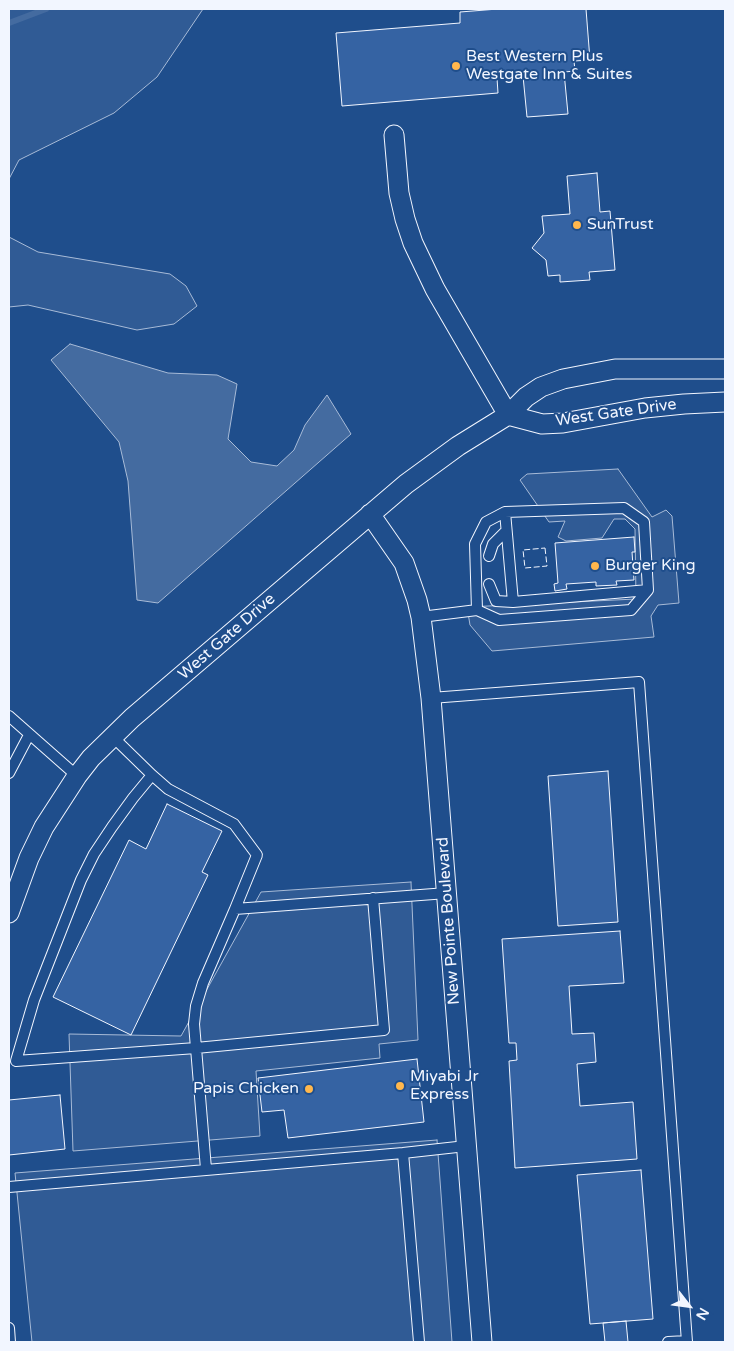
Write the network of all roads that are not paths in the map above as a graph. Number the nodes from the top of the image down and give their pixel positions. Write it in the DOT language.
graph roads {
  1 [pos="394,135"];
  2 [pos="725,369"];
  3 [pos="725,402"];
  4 [pos="508,415"];
  5 [pos="505,512"];
  6 [pos="370,514"];
  7 [pos="506,531"];
  8 [pos="489,556"];
  9 [pos="488,584"];
  10 [pos="648,590"];
  11 [pos="513,602"];
  12 [pos="477,610"];
  13 [pos="421,618"];
  14 [pos="431,698"];
  15 [pos="9,716"];
  16 [pos="29,735"];
  17 [pos="112,736"];
  18 [pos="9,774"];
  19 [pos="152,775"];
  20 [pos="77,776"];
  21 [pos="447,893"];
  22 [pos="373,898"];
  23 [pos="235,909"];
  24 [pos="9,913"];
  25 [pos="196,1048"];
  26 [pos="12,1062"];
  27 [pos="466,1146"];
  28 [pos="403,1153"];
  29 [pos="206,1169"];
  30 [pos="9,1187"];
  31 [pos="9,1328"];
  32 [pos="10,1342"];
  33 [pos="419,1342"];
  34 [pos="482,1342"];
  35 [pos="668,1342"];
  36 [pos="687,1342"];
  1 -- 4 [label="street"];
  2 -- 4 [label="street, West Gate Drive"];
  3 -- 4 [label="street, West Gate Drive"];
  4 -- 6 [label="street, West Gate Drive"];
  5 -- 7 [label="lane"];
  5 -- 10 [label="lane"];
  5 -- 12 [label="lane"];
  6 -- 13 [label="street, New Pointe Boulevard"];
  6 -- 17 [label="street, West Gate Drive"];
  7 -- 8 [label="lane"];
  7 -- 11 [label="lane"];
  9 -- 11 [label="lane"];
  10 -- 11 [label="lane"];
  10 -- 12 [label="lane"];
  12 -- 13 [label="lane"];
  13 -- 14 [label="street, New Pointe Boulevard"];
  14 -- 21 [label="street, New Pointe Boulevard"];
  14 -- 36 [label="lane"];
  15 -- 16 [label="lane"];
  16 -- 18 [label="lane"];
  16 -- 20 [label="lane"];
  17 -- 19 [label="lane"];
  17 -- 20 [label="street, West Gate Drive"];
  19 -- 23 [label="lane"];
  19 -- 26 [label="lane"];
  20 -- 24 [label="street, West Gate Drive"];
  21 -- 22 [label="lane"];
  21 -- 27 [label="street, New Pointe Boulevard"];
  22 -- 23 [label="lane"];
  22 -- 25 [label="lane"];
  23 -- 25 [label="lane"];
  25 -- 26 [label="lane"];
  25 -- 29 [label="lane"];
  27 -- 28 [label="lane"];
  27 -- 34 [label="street, New Pointe Boulevard"];
  28 -- 29 [label="lane"];
  28 -- 33 [label="lane"];
  29 -- 30 [label="lane"];
  31 -- 32 [label="lane"];
  35 -- 36 [label="lane"];
}
